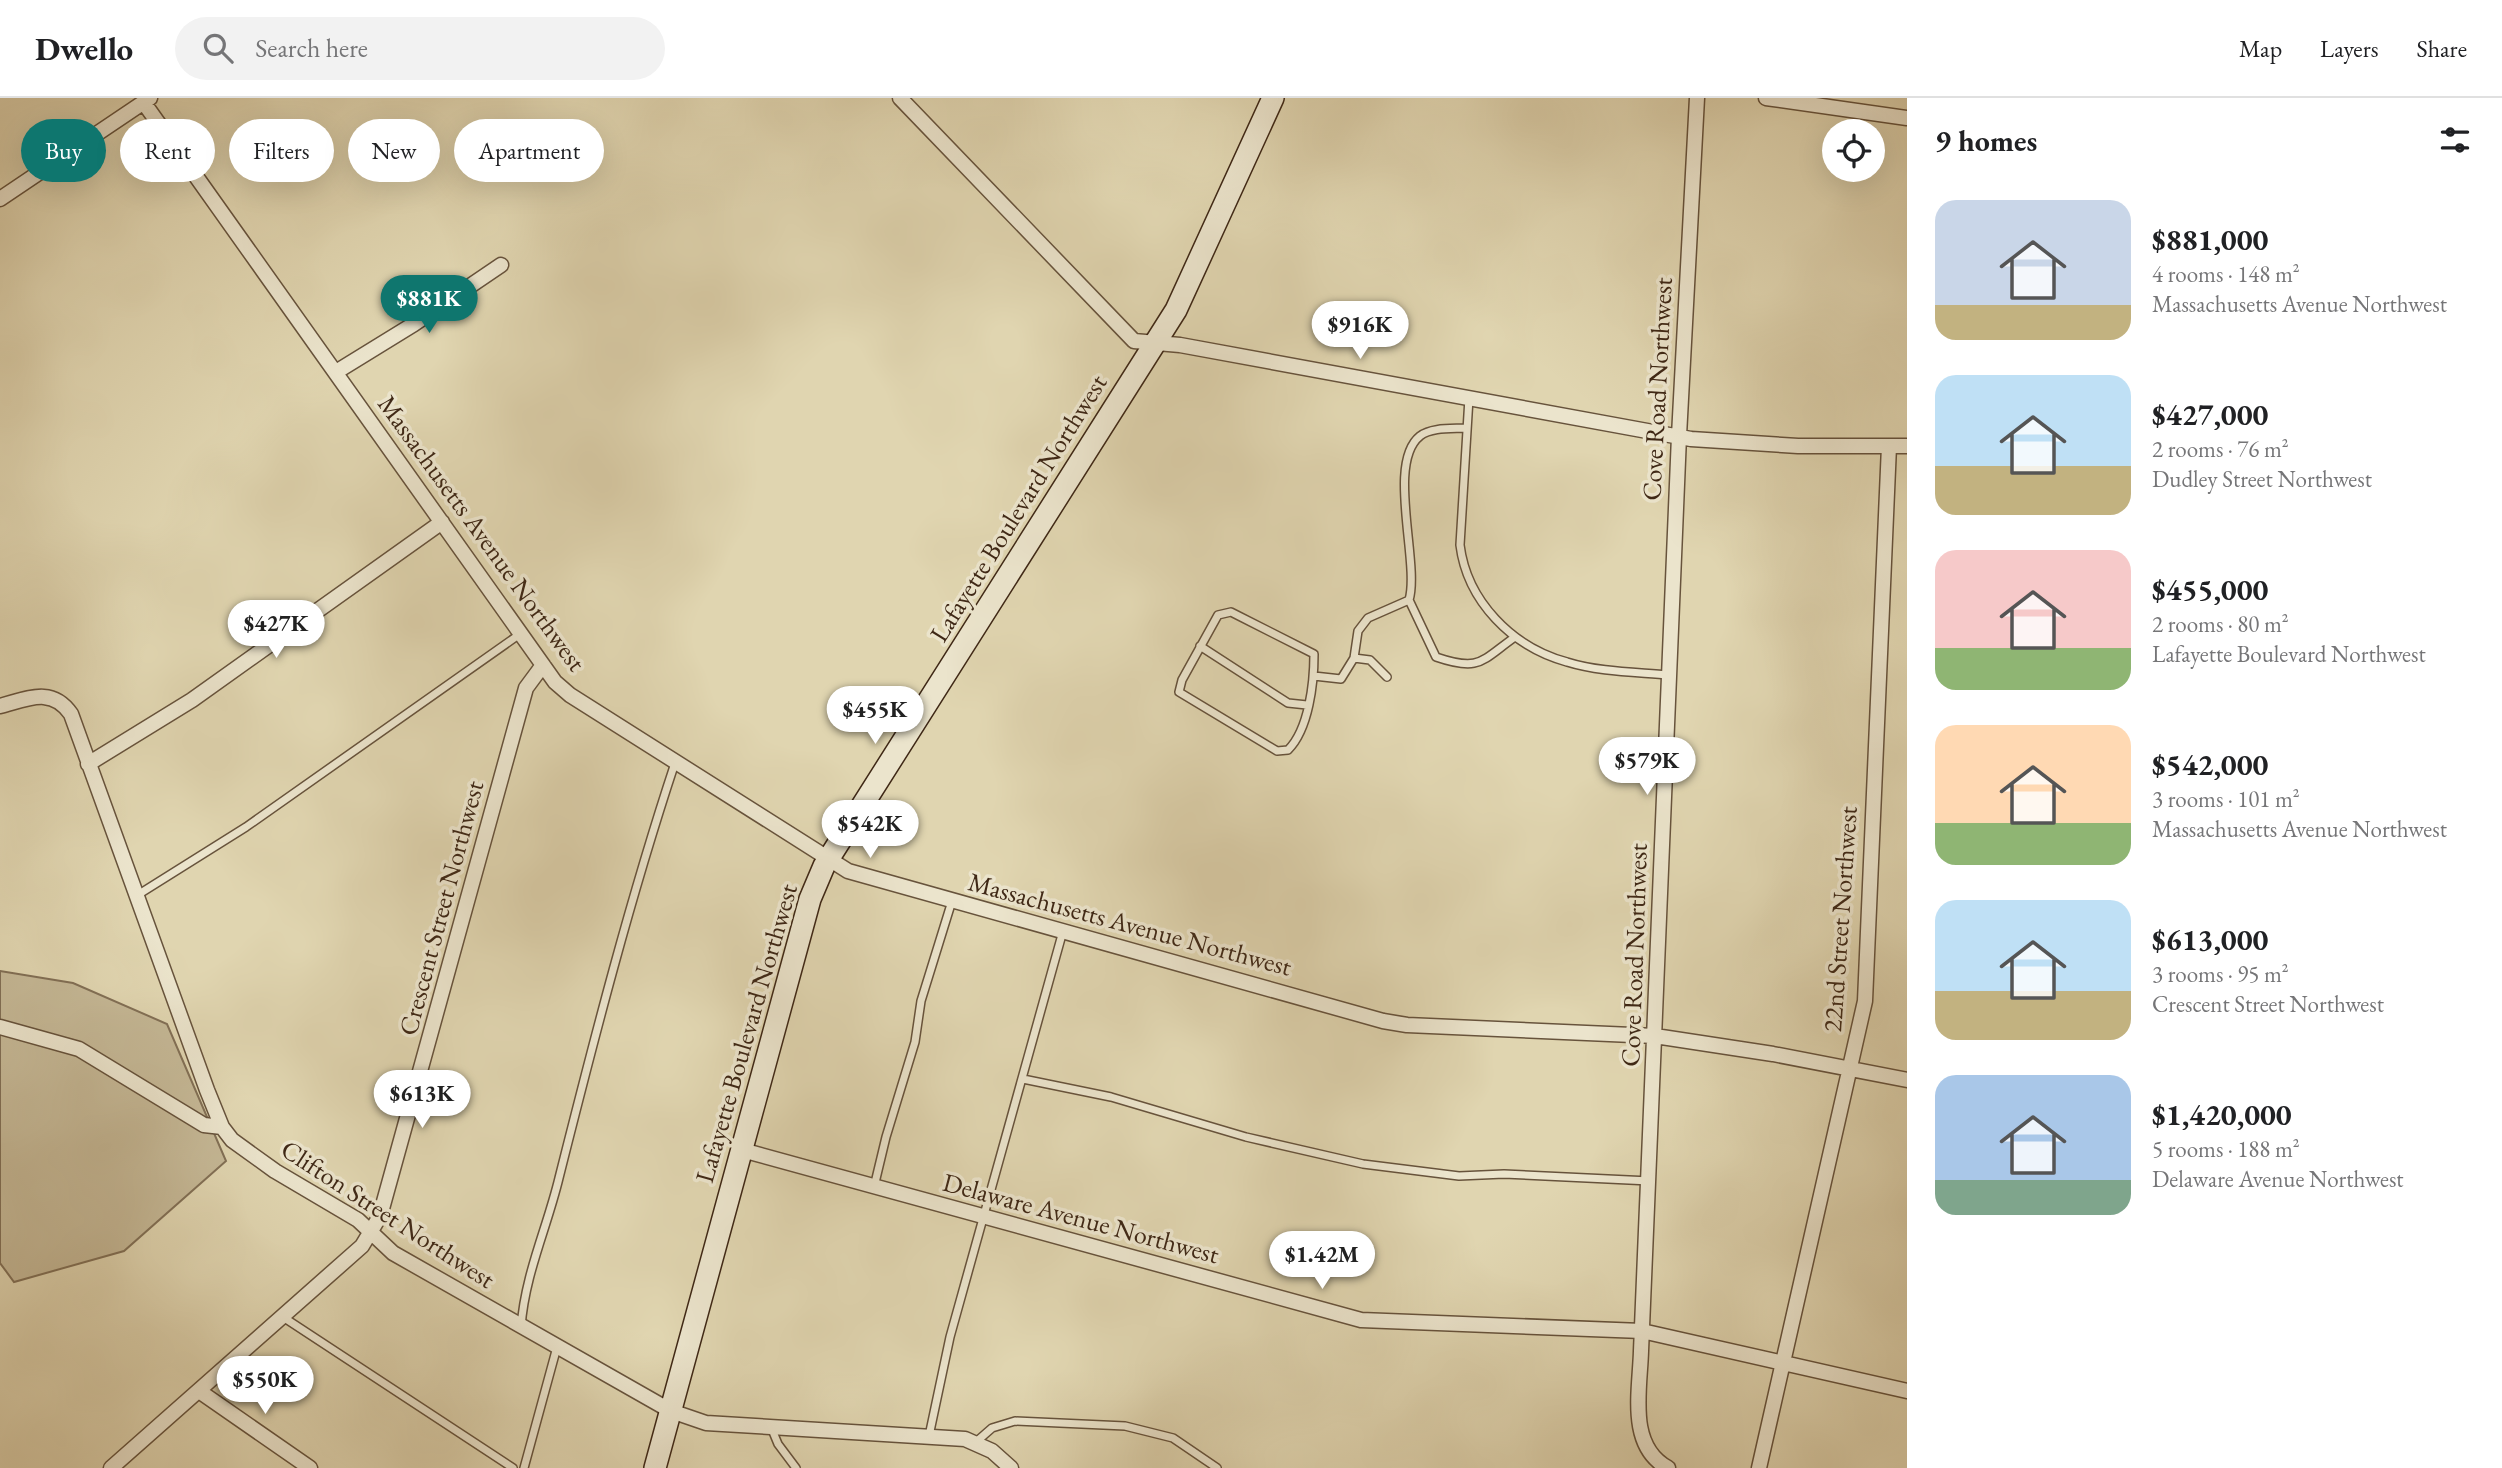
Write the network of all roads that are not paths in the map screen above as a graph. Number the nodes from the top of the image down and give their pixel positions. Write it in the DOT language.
graph roads {
  1 [pos="900,98"];
  2 [pos="1273,98"];
  3 [pos="1697,98"];
  4 [pos="1766,98"];
  5 [pos="147,101"];
  6 [pos="1907,118"];
  7 [pos="0,199"];
  8 [pos="500,265"];
  9 [pos="1156,344"];
  10 [pos="336,372"];
  11 [pos="1469,398"];
  12 [pos="1467,428"];
  13 [pos="1679,436"];
  14 [pos="1889,446"];
  15 [pos="1907,446"];
  16 [pos="442,522"];
  17 [pos="1409,600"];
  18 [pos="520,634"];
  19 [pos="1515,637"];
  20 [pos="1200,646"];
  21 [pos="1354,658"];
  22 [pos="543,664"];
  23 [pos="1670,675"];
  24 [pos="1314,676"];
  25 [pos="1387,677"];
  26 [pos="5,705"];
  27 [pos="1307,705"];
  28 [pos="676,762"];
  29 [pos="88,764"];
  30 [pos="828,859"];
  31 [pos="135,896"];
  32 [pos="952,901"];
  33 [pos="1063,931"];
  34 [pos="0,1027"];
  35 [pos="1654,1036"];
  36 [pos="1851,1068"];
  37 [pos="1023,1079"];
  38 [pos="1907,1080"];
  39 [pos="222,1127"];
  40 [pos="742,1150"];
  41 [pos="1650,1181"];
  42 [pos="874,1187"];
  43 [pos="985,1217"];
  44 [pos="372,1232"];
  45 [pos="283,1317"];
  46 [pos="521,1327"];
  47 [pos="1642,1331"];
  48 [pos="557,1348"];
  49 [pos="1783,1364"];
  50 [pos="200,1391"];
  51 [pos="1907,1391"];
  52 [pos="671,1411"];
  53 [pos="770,1426"];
  54 [pos="929,1436"];
  55 [pos="976,1443"];
  56 [pos="111,1468"];
  57 [pos="310,1468"];
  58 [pos="513,1468"];
  59 [pos="524,1468"];
  60 [pos="655,1468"];
  61 [pos="796,1468"];
  62 [pos="1011,1468"];
  63 [pos="1217,1468"];
  64 [pos="1668,1468"];
  65 [pos="1759,1468"];
  1 -- 9 [label="street"];
  2 -- 9 [label="main road, Lafayette Boulevard Northwest"];
  3 -- 13 [label="street, Cove Road Northwest"];
  4 -- 6 [label="street"];
  5 -- 7 [label="street"];
  5 -- 10 [label="street, Massachusetts Avenue Northwest"];
  8 -- 10 [label="street"];
  9 -- 11 [label="street"];
  9 -- 30 [label="main road, Lafayette Boulevard Northwest"];
  10 -- 16 [label="street, Massachusetts Avenue Northwest"];
  11 -- 12 [label="lane"];
  11 -- 13 [label="street"];
  12 -- 17 [label="lane"];
  12 -- 19 [label="lane"];
  13 -- 14 [label="street"];
  13 -- 23 [label="street, Cove Road Northwest"];
  14 -- 15 [label="street"];
  14 -- 36 [label="street, 22nd Street Northwest"];
  16 -- 18 [label="street, Massachusetts Avenue Northwest"];
  16 -- 29 [label="street"];
  17 -- 19 [label="lane"];
  17 -- 21 [label="lane"];
  18 -- 22 [label="street, Massachusetts Avenue Northwest"];
  18 -- 31 [label="lane"];
  19 -- 23 [label="lane"];
  20 -- 24 [label="lane"];
  20 -- 27 [label="lane"];
  20 -- 27 [label="lane"];
  21 -- 24 [label="lane"];
  21 -- 25 [label="lane"];
  22 -- 28 [label="street, Massachusetts Avenue Northwest"];
  22 -- 44 [label="street, Crescent Street Northwest"];
  23 -- 35 [label="street, Cove Road Northwest"];
  24 -- 27 [label="lane"];
  26 -- 29 [label="street, Clifton Street Northwest"];
  28 -- 30 [label="street, Massachusetts Avenue Northwest"];
  28 -- 46 [label="lane"];
  29 -- 31 [label="street, Clifton Street Northwest"];
  30 -- 32 [label="street, Massachusetts Avenue Northwest"];
  30 -- 40 [label="main road, Lafayette Boulevard Northwest"];
  31 -- 39 [label="street, Clifton Street Northwest"];
  32 -- 33 [label="street, Massachusetts Avenue Northwest"];
  32 -- 42 [label="lane"];
  33 -- 35 [label="street, Massachusetts Avenue Northwest"];
  33 -- 37 [label="lane"];
  34 -- 39 [label="street"];
  35 -- 36 [label="street, Massachusetts Avenue Northwest"];
  35 -- 41 [label="street, Cove Road Northwest"];
  36 -- 38 [label="street, Massachusetts Avenue Northwest"];
  36 -- 49 [label="street, 22nd Street Northwest"];
  37 -- 41 [label="lane"];
  37 -- 43 [label="lane"];
  39 -- 44 [label="street, Clifton Street Northwest"];
  40 -- 42 [label="street, Delaware Avenue Northwest"];
  40 -- 52 [label="main road, Lafayette Boulevard Northwest"];
  41 -- 47 [label="street, Cove Road Northwest"];
  42 -- 43 [label="street, Delaware Avenue Northwest"];
  43 -- 47 [label="street, Delaware Avenue Northwest"];
  43 -- 54 [label="lane"];
  44 -- 45 [label="street, Crescent Street Northwest"];
  44 -- 46 [label="street, Clifton Street Northwest"];
  45 -- 50 [label="street, Crescent Street Northwest"];
  45 -- 58 [label="lane"];
  46 -- 48 [label="street, Clifton Street Northwest"];
  47 -- 49 [label="street, Delaware Avenue Northwest"];
  47 -- 64 [label="street, Cove Road Northwest"];
  48 -- 52 [label="street, Clifton Street Northwest"];
  48 -- 59 [label="lane"];
  49 -- 51 [label="street, Delaware Avenue Northwest"];
  49 -- 65 [label="street, 22nd Street Northwest"];
  50 -- 56 [label="street, Crescent Street Northwest"];
  50 -- 57 [label="street"];
  52 -- 53 [label="street, Clifton Street Northwest"];
  52 -- 60 [label="main road, Lafayette Boulevard Northwest"];
  53 -- 54 [label="street, Clifton Street Northwest"];
  53 -- 61 [label="lane"];
  54 -- 55 [label="street, Clifton Street Northwest"];
  55 -- 62 [label="street, Clifton Street Northwest"];
  55 -- 63 [label="lane"];
}
